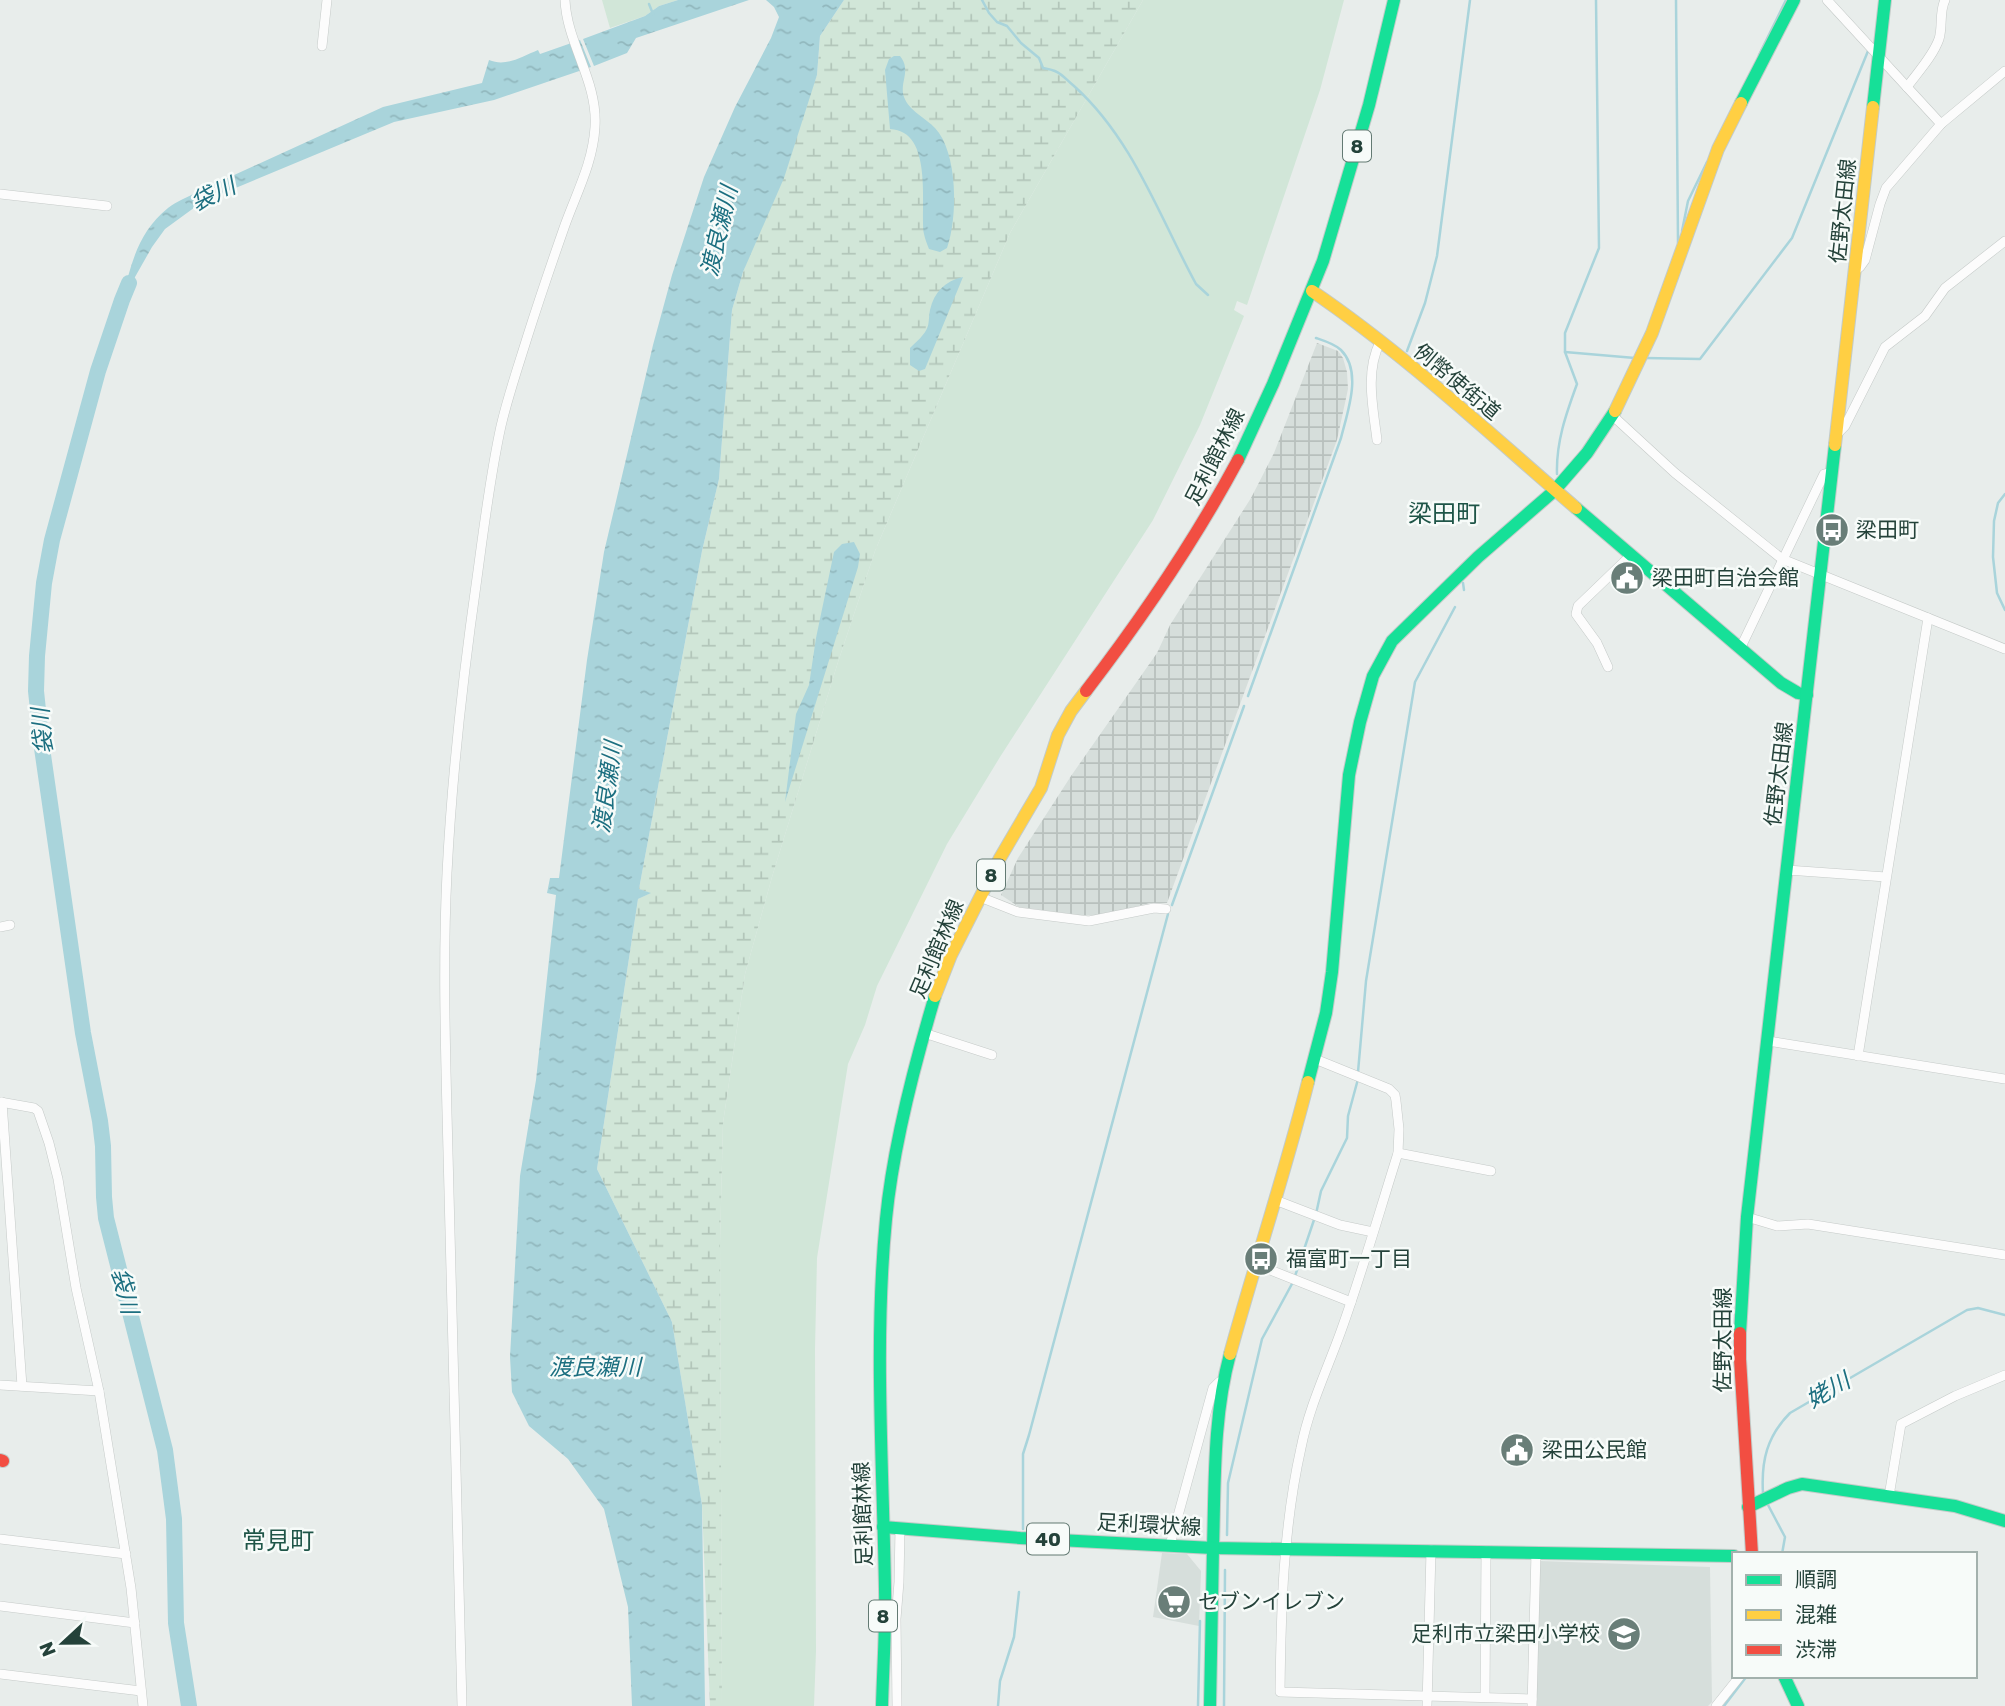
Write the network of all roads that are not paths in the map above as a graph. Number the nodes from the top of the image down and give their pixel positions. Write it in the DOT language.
graph roads {
  1 [pos="327,0"];
  2 [pos="565,0"];
  3 [pos="1394,0"];
  4 [pos="1794,0"];
  5 [pos="1827,0"];
  6 [pos="1885,0"];
  7 [pos="1945,0"];
  8 [pos="321,46"];
  9 [pos="1879,58"];
  10 [pos="2005,71"];
  11 [pos="1907,87"];
  12 [pos="1941,124"];
  13 [pos="0,194"];
  14 [pos="107,206"];
  15 [pos="2005,241"];
  16 [pos="1856,270"];
  17 [pos="1312,290"];
  18 [pos="1380,342"];
  19 [pos="1614,416"];
  20 [pos="1836,435"];
  21 [pos="1377,440"];
  22 [pos="1832,472"];
  23 [pos="1554,491"];
  24 [pos="1630,556"];
  25 [pos="1782,559"];
  26 [pos="1820,576"];
  27 [pos="1928,618"];
  28 [pos="1740,649"];
  29 [pos="2005,649"];
  30 [pos="1608,667"];
  31 [pos="1807,695"];
  32 [pos="1787,870"];
  33 [pos="1886,877"];
  34 [pos="979,897"];
  35 [pos="1166,909"];
  36 [pos="924,1033"];
  37 [pos="1768,1041"];
  38 [pos="992,1055"];
  39 [pos="1858,1056"];
  40 [pos="1315,1059"];
  41 [pos="2005,1079"];
  42 [pos="1,1102"];
  43 [pos="1398,1153"];
  44 [pos="1492,1171"];
  45 [pos="1275,1200"];
  46 [pos="1747,1217"];
  47 [pos="1373,1232"];
  48 [pos="2005,1255"];
  49 [pos="1255,1264"];
  50 [pos="1351,1302"];
  51 [pos="2005,1375"];
  52 [pos="1222,1383"];
  53 [pos="0,1385"];
  54 [pos="22,1386"];
  55 [pos="99,1391"];
  56 [pos="1889,1496"];
  57 [pos="1753,1504"];
  58 [pos="2005,1521"];
  59 [pos="883,1527"];
  60 [pos="900,1528"];
  61 [pos="0,1539"];
  62 [pos="1170,1545"];
  63 [pos="1213,1548"];
  64 [pos="1285,1549"];
  65 [pos="1431,1550"];
  66 [pos="1486,1551"];
  67 [pos="1536,1552"];
  68 [pos="1752,1552"];
  69 [pos="126,1554"];
  70 [pos="1732,1556"];
  71 [pos="0,1606"];
  72 [pos="135,1623"];
  73 [pos="0,1674"];
  74 [pos="1738,1678"];
  75 [pos="1785,1678"];
  76 [pos="141,1691"];
  77 [pos="1485,1697"];
  78 [pos="1427,1701"];
  79 [pos="1532,1702"];
  80 [pos="143,1706"];
  81 [pos="462,1706"];
  82 [pos="882,1706"];
  83 [pos="897,1706"];
  84 [pos="1210,1706"];
  85 [pos="1716,1706"];
  86 [pos="1798,1706"];
  1 -- 8 [label="street"];
  2 -- 81 [label="street"];
  3 -- 17 [label="main road, 8"];
  4 -- 19 [label="main road"];
  5 -- 9 [label="street"];
  6 -- 9 [label="main road, 佐野太田線"];
  7 -- 11 [label="street"];
  9 -- 11 [label="street"];
  9 -- 16 [label="main road, 佐野太田線"];
  10 -- 12 [label="street"];
  11 -- 12 [label="street"];
  12 -- 16 [label="street"];
  13 -- 14 [label="street"];
  15 -- 20 [label="street"];
  16 -- 20 [label="main road, 佐野太田線"];
  17 -- 18 [label="main road, 例幣使街道"];
  17 -- 34 [label="main road, 足利館林線 / 8"];
  18 -- 21 [label="street"];
  18 -- 23 [label="main road, 例幣使街道"];
  19 -- 23 [label="main road"];
  19 -- 25 [label="street"];
  20 -- 22 [label="main road, 佐野太田線"];
  22 -- 25 [label="street"];
  22 -- 26 [label="main road, 佐野太田線"];
  23 -- 24 [label="main road, 例幣使街道"];
  23 -- 40 [label="main road"];
  24 -- 28 [label="main road, 例幣使街道"];
  24 -- 30 [label="street"];
  25 -- 26 [label="street"];
  25 -- 28 [label="street"];
  26 -- 27 [label="street"];
  26 -- 31 [label="main road, 佐野太田線"];
  27 -- 29 [label="street"];
  27 -- 33 [label="street"];
  28 -- 31 [label="main road, 例幣使街道"];
  31 -- 32 [label="main road, 佐野太田線"];
  32 -- 33 [label="street"];
  32 -- 37 [label="main road, 佐野太田線"];
  33 -- 39 [label="street"];
  34 -- 35 [label="street"];
  34 -- 36 [label="main road, 足利館林線 / 8"];
  36 -- 38 [label="street"];
  36 -- 59 [label="main road, 足利館林線 / 8"];
  37 -- 39 [label="street"];
  37 -- 46 [label="main road, 佐野太田線"];
  39 -- 41 [label="street"];
  40 -- 43 [label="street"];
  40 -- 45 [label="main road"];
  42 -- 54 [label="street"];
  42 -- 55 [label="street"];
  43 -- 44 [label="street"];
  43 -- 47 [label="street"];
  45 -- 47 [label="street"];
  45 -- 49 [label="main road"];
  46 -- 48 [label="street"];
  46 -- 57 [label="main road, 佐野太田線"];
  47 -- 50 [label="street"];
  49 -- 50 [label="street"];
  49 -- 52 [label="main road"];
  50 -- 64 [label="street"];
  51 -- 56 [label="street"];
  52 -- 62 [label="street"];
  52 -- 63 [label="main road"];
  53 -- 54 [label="street"];
  54 -- 55 [label="street"];
  55 -- 69 [label="street"];
  56 -- 57 [label="main road"];
  56 -- 58 [label="main road"];
  57 -- 68 [label="main road, 佐野太田線"];
  59 -- 60 [label="main road, 足利環状線 / 40"];
  59 -- 82 [label="main road, 足利館林線 / 8"];
  60 -- 62 [label="main road, 足利環状線 / 40"];
  60 -- 83 [label="street"];
  61 -- 69 [label="street"];
  62 -- 63 [label="main road, 足利環状線 / 40"];
  63 -- 64 [label="main road"];
  63 -- 84 [label="main road, 足利環状線"];
  64 -- 65 [label="main road"];
  64 -- 78 [label="street"];
  65 -- 66 [label="main road"];
  65 -- 78 [label="street"];
  66 -- 67 [label="main road"];
  66 -- 77 [label="street"];
  67 -- 70 [label="main road"];
  67 -- 79 [label="street"];
  69 -- 72 [label="street"];
  71 -- 72 [label="street"];
  72 -- 76 [label="street"];
  73 -- 76 [label="street"];
  74 -- 85 [label="street"];
  75 -- 86 [label="main road"];
  76 -- 80 [label="street"];
  77 -- 78 [label="street"];
  77 -- 79 [label="street"];
}
